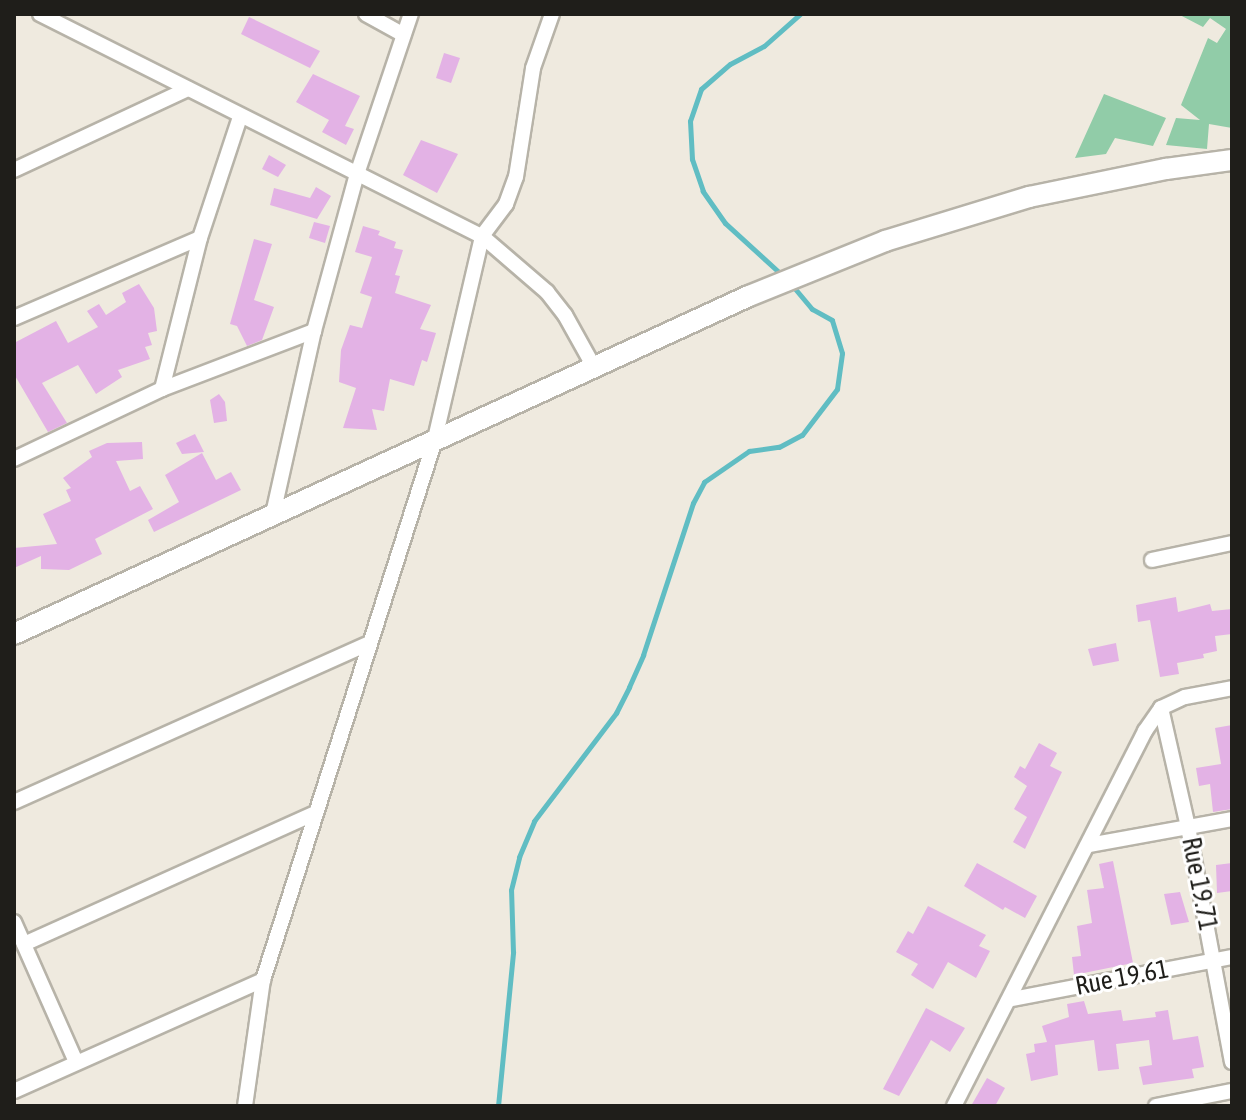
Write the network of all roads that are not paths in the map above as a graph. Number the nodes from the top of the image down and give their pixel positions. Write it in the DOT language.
graph roads {
  1 [pos="40,14"];
  2 [pos="366,14"];
  3 [pos="411,14"];
  4 [pos="552,14"];
  5 [pos="404,35"];
  6 [pos="188,89"];
  7 [pos="240,117"];
  8 [pos="1232,160"];
  9 [pos="18,164"];
  10 [pos="357,174"];
  11 [pos="482,236"];
  12 [pos="200,238"];
  13 [pos="14,318"];
  14 [pos="314,331"];
  15 [pos="594,367"];
  16 [pos="162,389"];
  17 [pos="434,443"];
  18 [pos="14,459"];
  19 [pos="273,514"];
  20 [pos="1232,543"];
  21 [pos="1152,560"];
  22 [pos="14,634"];
  23 [pos="369,643"];
  24 [pos="1232,688"];
  25 [pos="1161,708"];
  26 [pos="14,802"];
  27 [pos="316,813"];
  28 [pos="1232,819"];
  29 [pos="1188,827"];
  30 [pos="1089,845"];
  31 [pos="14,922"];
  32 [pos="24,944"];
  33 [pos="1232,957"];
  34 [pos="1213,961"];
  35 [pos="263,980"];
  36 [pos="1012,999"];
  37 [pos="76,1062"];
  38 [pos="1232,1062"];
  39 [pos="14,1091"];
  40 [pos="1232,1091"];
  41 [pos="245,1106"];
  42 [pos="954,1106"];
  43 [pos="1156,1106"];
  1 -- 6 [label="street"];
  2 -- 5 [label="street"];
  3 -- 5 [label="street"];
  4 -- 11 [label="street"];
  5 -- 10 [label="street"];
  6 -- 7 [label="street"];
  6 -- 9 [label="street"];
  7 -- 10 [label="street"];
  7 -- 12 [label="street"];
  8 -- 15 [label="street"];
  10 -- 11 [label="street"];
  10 -- 14 [label="street"];
  11 -- 15 [label="street"];
  11 -- 17 [label="street"];
  12 -- 13 [label="street"];
  12 -- 16 [label="street"];
  14 -- 16 [label="street"];
  14 -- 19 [label="street"];
  15 -- 17 [label="street"];
  16 -- 18 [label="street"];
  17 -- 19 [label="street"];
  17 -- 23 [label="street"];
  19 -- 22 [label="street"];
  20 -- 21 [label="street"];
  23 -- 26 [label="street"];
  23 -- 27 [label="street"];
  24 -- 25 [label="street"];
  25 -- 29 [label="street, Rue 19.71"];
  25 -- 30 [label="street"];
  27 -- 32 [label="street"];
  27 -- 35 [label="street"];
  28 -- 29 [label="street"];
  29 -- 30 [label="street"];
  29 -- 34 [label="street, Rue 19.71"];
  30 -- 36 [label="street"];
  31 -- 32 [label="street"];
  32 -- 37 [label="street"];
  33 -- 34 [label="street, Rue 19.61"];
  34 -- 36 [label="street, Rue 19.61"];
  34 -- 38 [label="street, Rue 19.71"];
  35 -- 37 [label="street"];
  35 -- 41 [label="street"];
  36 -- 42 [label="street"];
  37 -- 39 [label="street"];
  40 -- 43 [label="street"];
}
